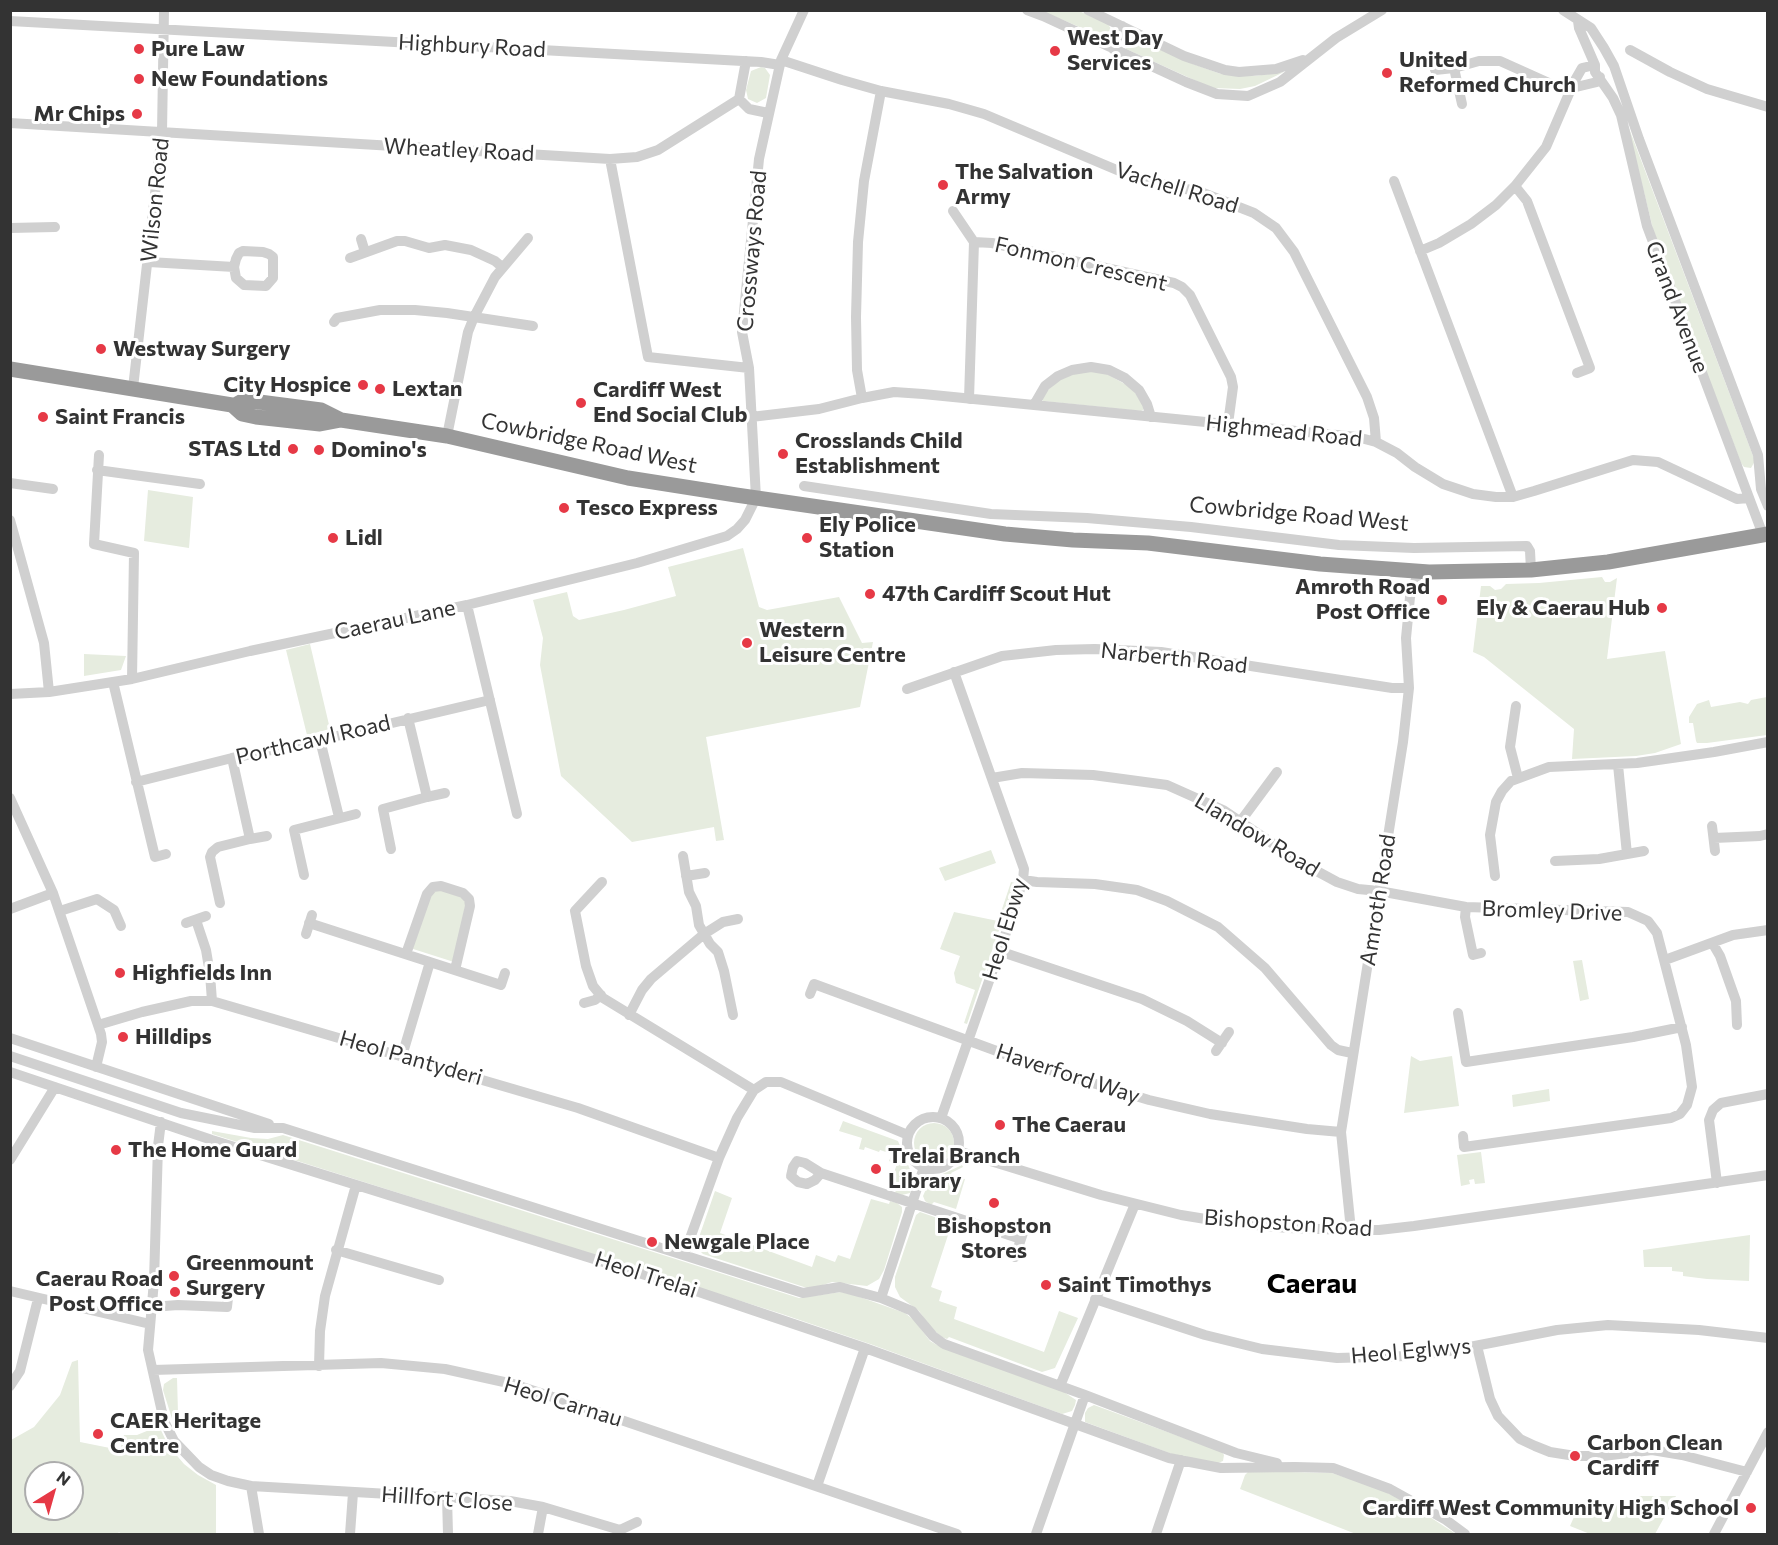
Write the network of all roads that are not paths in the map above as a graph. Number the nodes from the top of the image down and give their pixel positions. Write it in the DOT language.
graph roads {
  1 [pos="164,10"];
  2 [pos="804,10"];
  3 [pos="1028,10"];
  4 [pos="1088,10"];
  5 [pos="1382,10"];
  6 [pos="1563,10"];
  7 [pos="1580,16"];
  8 [pos="10,21"];
  9 [pos="1122,26"];
  10 [pos="164,29"];
  11 [pos="1113,49"];
  12 [pos="1630,50"];
  13 [pos="1309,58"];
  14 [pos="746,62"];
  15 [pos="780,62"];
  16 [pos="1595,65"];
  17 [pos="1612,65"];
  18 [pos="1454,68"];
  19 [pos="1435,70"];
  20 [pos="1600,77"];
  21 [pos="1571,90"];
  22 [pos="881,91"];
  23 [pos="739,99"];
  24 [pos="1462,104"];
  25 [pos="1767,107"];
  26 [pos="768,113"];
  27 [pos="10,123"];
  28 [pos="162,132"];
  29 [pos="610,159"];
  30 [pos="1395,181"];
  31 [pos="1515,186"];
  32 [pos="954,211"];
  33 [pos="55,227"];
  34 [pos="10,228"];
  35 [pos="528,238"];
  36 [pos="360,239"];
  37 [pos="974,242"];
  38 [pos="1420,250"];
  39 [pos="365,252"];
  40 [pos="350,258"];
  41 [pos="149,262"];
  42 [pos="234,267"];
  43 [pos="502,267"];
  44 [pos="474,317"];
  45 [pos="334,322"];
  46 [pos="533,327"];
  47 [pos="749,368"];
  48 [pos="10,369"];
  49 [pos="1577,374"];
  50 [pos="133,388"];
  51 [pos="862,398"];
  52 [pos="969,399"];
  53 [pos="1034,405"];
  54 [pos="751,417"];
  55 [pos="1151,417"];
  56 [pos="1228,424"];
  57 [pos="447,436"];
  58 [pos="1376,442"];
  59 [pos="99,455"];
  60 [pos="97,470"];
  61 [pos="1764,472"];
  62 [pos="1742,479"];
  63 [pos="10,483"];
  64 [pos="200,484"];
  65 [pos="804,486"];
  66 [pos="53,489"];
  67 [pos="832,490"];
  68 [pos="1513,497"];
  69 [pos="756,498"];
  70 [pos="1749,498"];
  71 [pos="1767,506"];
  72 [pos="829,509"];
  73 [pos="10,520"];
  74 [pos="1150,524"];
  75 [pos="1765,535"];
  76 [pos="1148,543"];
  77 [pos="1531,570"];
  78 [pos="1416,571"];
  79 [pos="467,605"];
  80 [pos="954,672"];
  81 [pos="132,679"];
  82 [pos="113,682"];
  83 [pos="1409,688"];
  84 [pos="907,689"];
  85 [pos="49,692"];
  86 [pos="10,694"];
  87 [pos="490,700"];
  88 [pos="1516,706"];
  89 [pos="408,718"];
  90 [pos="1514,719"];
  91 [pos="1526,721"];
  92 [pos="320,740"];
  93 [pos="1767,742"];
  94 [pos="232,758"];
  95 [pos="1618,765"];
  96 [pos="1276,772"];
  97 [pos="992,778"];
  98 [pos="1518,778"];
  99 [pos="136,782"];
  100 [pos="445,793"];
  101 [pos="427,797"];
  102 [pos="10,798"];
  103 [pos="356,814"];
  104 [pos="517,814"];
  105 [pos="339,817"];
  106 [pos="1240,822"];
  107 [pos="1712,826"];
  108 [pos="1767,834"];
  109 [pos="267,836"];
  110 [pos="1714,838"];
  111 [pos="250,839"];
  112 [pos="391,849"];
  113 [pos="1644,851"];
  114 [pos="1715,851"];
  115 [pos="166,854"];
  116 [pos="1627,854"];
  117 [pos="683,856"];
  118 [pos="1555,861"];
  119 [pos="705,873"];
  120 [pos="304,875"];
  121 [pos="686,876"];
  122 [pos="1495,876"];
  123 [pos="1023,880"];
  124 [pos="602,882"];
  125 [pos="1379,891"];
  126 [pos="53,893"];
  127 [pos="220,903"];
  128 [pos="1466,907"];
  129 [pos="10,909"];
  130 [pos="60,911"];
  131 [pos="196,919"];
  132 [pos="738,919"];
  133 [pos="309,924"];
  134 [pos="121,926"];
  135 [pos="1767,930"];
  136 [pos="704,934"];
  137 [pos="1713,944"];
  138 [pos="999,951"];
  139 [pos="1481,953"];
  140 [pos="406,954"];
  141 [pos="1665,960"];
  142 [pos="430,962"];
  143 [pos="455,970"];
  144 [pos="505,973"];
  145 [pos="810,994"];
  146 [pos="601,995"];
  147 [pos="212,1000"];
  148 [pos="585,1003"];
  149 [pos="1458,1013"];
  150 [pos="629,1015"];
  151 [pos="733,1015"];
  152 [pos="98,1025"];
  153 [pos="1737,1025"];
  154 [pos="1683,1027"];
  155 [pos="1229,1032"];
  156 [pos="10,1038"];
  157 [pos="968,1042"];
  158 [pos="1352,1053"];
  159 [pos="10,1056"];
  160 [pos="402,1056"];
  161 [pos="96,1067"];
  162 [pos="10,1072"];
  163 [pos="55,1087"];
  164 [pos="754,1090"];
  165 [pos="1767,1094"];
  166 [pos="181,1113"];
  167 [pos="941,1118"];
  168 [pos="161,1122"];
  169 [pos="283,1128"];
  170 [pos="1341,1132"];
  171 [pos="908,1135"];
  172 [pos="1463,1136"];
  173 [pos="212,1140"];
  174 [pos="958,1151"];
  175 [pos="719,1158"];
  176 [pos="10,1160"];
  177 [pos="924,1167"];
  178 [pos="821,1173"];
  179 [pos="1767,1175"];
  180 [pos="1717,1183"];
  181 [pos="356,1185"];
  182 [pos="913,1203"];
  183 [pos="1135,1204"];
  184 [pos="1025,1227"];
  185 [pos="1351,1230"];
  186 [pos="1020,1239"];
  187 [pos="336,1250"];
  188 [pos="684,1256"];
  189 [pos="1015,1257"];
  190 [pos="440,1280"];
  191 [pos="10,1291"];
  192 [pos="228,1298"];
  193 [pos="881,1298"];
  194 [pos="38,1299"];
  195 [pos="1095,1299"];
  196 [pos="152,1307"];
  197 [pos="150,1324"];
  198 [pos="1767,1338"];
  199 [pos="1477,1346"];
  200 [pos="866,1348"];
  201 [pos="319,1366"];
  202 [pos="153,1370"];
  203 [pos="10,1386"];
  204 [pos="1060,1386"];
  205 [pos="1085,1395"];
  206 [pos="1075,1424"];
  207 [pos="1767,1432"];
  208 [pos="1236,1453"];
  209 [pos="1181,1460"];
  210 [pos="1237,1467"];
  211 [pos="1295,1467"];
  212 [pos="1747,1472"];
  213 [pos="251,1486"];
  214 [pos="816,1486"];
  215 [pos="353,1493"];
  216 [pos="447,1497"];
  217 [pos="543,1507"];
  218 [pos="637,1522"];
  219 [pos="620,1532"];
  220 [pos="258,1534"];
  221 [pos="350,1534"];
  222 [pos="448,1534"];
  223 [pos="538,1534"];
  224 [pos="957,1534"];
  225 [pos="1036,1534"];
  226 [pos="1156,1534"];
  227 [pos="1465,1534"];
  228 [pos="1714,1534"];
  1 -- 10 [label="street, Wilson Road"];
  2 -- 15 [label="street, Crossways Road"];
  3 -- 11 [label="street"];
  4 -- 9 [label="street"];
  5 -- 13 [label="street"];
  6 -- 7 [label="street, Grand Avenue"];
  7 -- 16 [label="street, Grand Avenue"];
  7 -- 17 [label="street, Grand Avenue"];
  8 -- 10 [label="street, Highbury Road"];
  9 -- 11 [label="street"];
  9 -- 13 [label="street"];
  10 -- 14 [label="street, Highbury Road"];
  10 -- 28 [label="street, Wilson Road"];
  11 -- 13 [label="street"];
  12 -- 25 [label="street"];
  14 -- 15 [label="street, Highbury Road"];
  14 -- 23 [label="street"];
  15 -- 22 [label="street, Vachell Road"];
  15 -- 26 [label="street, Crossways Road"];
  16 -- 17 [label="street"];
  16 -- 20 [label="street, Grand Avenue"];
  16 -- 21 [label="street"];
  17 -- 20 [label="street"];
  17 -- 61 [label="street, Grand Avenue"];
  18 -- 19 [label="street"];
  18 -- 21 [label="street"];
  18 -- 24 [label="street"];
  20 -- 21 [label="street"];
  20 -- 62 [label="street, Grand Avenue"];
  21 -- 31 [label="street"];
  22 -- 51 [label="street"];
  22 -- 58 [label="street, Vachell Road"];
  23 -- 26 [label="street"];
  23 -- 29 [label="street, Wheatley Road"];
  26 -- 47 [label="street, Crossways Road"];
  27 -- 28 [label="street, Wheatley Road"];
  28 -- 29 [label="street, Wheatley Road"];
  28 -- 41 [label="street, Wilson Road"];
  29 -- 47 [label="street"];
  30 -- 38 [label="street"];
  31 -- 38 [label="street"];
  31 -- 49 [label="street"];
  32 -- 37 [label="street"];
  33 -- 34 [label="street"];
  35 -- 43 [label="street"];
  36 -- 39 [label="street"];
  37 -- 52 [label="street"];
  37 -- 56 [label="street, Fonmon Crescent"];
  38 -- 68 [label="street"];
  39 -- 40 [label="street"];
  39 -- 43 [label="street"];
  41 -- 42 [label="street"];
  41 -- 50 [label="street, Wilson Road"];
  43 -- 44 [label="street"];
  44 -- 45 [label="street"];
  44 -- 46 [label="street"];
  44 -- 57 [label="street"];
  47 -- 54 [label="street, Crossways Road"];
  48 -- 50 [label="highway, Cowbridge Road West"];
  50 -- 57 [label="highway, Cowbridge Road West"];
  51 -- 52 [label="street, Highmead Road"];
  51 -- 54 [label="street, Highmead Road"];
  52 -- 53 [label="street, Highmead Road"];
  53 -- 55 [label="street, Highmead Road"];
  53 -- 55 [label="street"];
  54 -- 69 [label="street, Crossways Road"];
  55 -- 56 [label="street, Highmead Road"];
  56 -- 58 [label="street, Highmead Road"];
  57 -- 69 [label="highway, Cowbridge Road West"];
  58 -- 68 [label="street, Highmead Road"];
  59 -- 60 [label="street"];
  60 -- 64 [label="street"];
  60 -- 81 [label="street"];
  61 -- 62 [label="street"];
  61 -- 71 [label="street, Grand Avenue"];
  62 -- 70 [label="street, Grand Avenue"];
  63 -- 66 [label="street"];
  65 -- 67 [label="street, Cowbridge Road West"];
  67 -- 72 [label="street"];
  67 -- 74 [label="street, Cowbridge Road West"];
  68 -- 70 [label="street, Highmead Road"];
  69 -- 72 [label="highway, Cowbridge Road West"];
  69 -- 79 [label="street, Caerau Lane"];
  70 -- 75 [label="street, Grand Avenue"];
  72 -- 76 [label="highway, Cowbridge Road West"];
  73 -- 85 [label="street"];
  74 -- 76 [label="street"];
  74 -- 77 [label="street, Cowbridge Road West"];
  75 -- 77 [label="highway, Cowbridge Road West"];
  76 -- 78 [label="highway, Cowbridge Road West"];
  77 -- 78 [label="highway, Cowbridge Road West"];
  78 -- 83 [label="street, Amroth Road"];
  79 -- 81 [label="street, Caerau Lane"];
  79 -- 87 [label="street"];
  80 -- 83 [label="street, Narberth Road"];
  80 -- 84 [label="street, Narberth Road"];
  80 -- 97 [label="street, Heol Ebwy"];
  81 -- 82 [label="street, Caerau Lane"];
  82 -- 85 [label="street, Caerau Lane"];
  82 -- 99 [label="street"];
  83 -- 125 [label="street, Amroth Road"];
  85 -- 86 [label="street, Caerau Lane"];
  87 -- 89 [label="street, Porthcawl Road"];
  87 -- 104 [label="street"];
  88 -- 90 [label="street"];
  89 -- 92 [label="street, Porthcawl Road"];
  89 -- 101 [label="street"];
  90 -- 91 [label="street"];
  90 -- 98 [label="street"];
  92 -- 94 [label="street, Porthcawl Road"];
  92 -- 105 [label="street"];
  93 -- 95 [label="street"];
  94 -- 99 [label="street, Porthcawl Road"];
  94 -- 111 [label="street"];
  95 -- 98 [label="street"];
  95 -- 116 [label="street"];
  96 -- 106 [label="street"];
  97 -- 106 [label="street, Llandow Road"];
  97 -- 123 [label="street, Heol Ebwy"];
  98 -- 122 [label="street"];
  99 -- 115 [label="street"];
  100 -- 101 [label="street"];
  101 -- 112 [label="street"];
  102 -- 126 [label="street"];
  103 -- 105 [label="street"];
  105 -- 120 [label="street"];
  106 -- 125 [label="street, Llandow Road"];
  107 -- 110 [label="street"];
  108 -- 110 [label="street"];
  109 -- 111 [label="street"];
  110 -- 114 [label="street"];
  111 -- 127 [label="street"];
  113 -- 116 [label="street"];
  116 -- 118 [label="street"];
  117 -- 121 [label="street"];
  119 -- 121 [label="street"];
  121 -- 136 [label="street"];
  123 -- 138 [label="street, Heol Ebwy"];
  123 -- 158 [label="street"];
  124 -- 146 [label="street"];
  125 -- 128 [label="street, Bromley Drive"];
  125 -- 158 [label="street, Amroth Road"];
  126 -- 129 [label="street"];
  126 -- 130 [label="street"];
  128 -- 139 [label="street"];
  128 -- 141 [label="street, Bromley Drive"];
  130 -- 134 [label="street"];
  130 -- 152 [label="street"];
  131 -- 147 [label="street"];
  132 -- 136 [label="street"];
  133 -- 140 [label="street"];
  135 -- 137 [label="street"];
  136 -- 150 [label="street"];
  136 -- 151 [label="street"];
  137 -- 141 [label="street"];
  137 -- 153 [label="street"];
  138 -- 155 [label="street"];
  138 -- 157 [label="street, Heol Ebwy"];
  140 -- 142 [label="street"];
  140 -- 143 [label="street"];
  141 -- 154 [label="street, Bromley Drive"];
  142 -- 143 [label="street"];
  142 -- 160 [label="street"];
  143 -- 144 [label="street"];
  145 -- 157 [label="street, Haverford Way"];
  146 -- 148 [label="street"];
  146 -- 150 [label="street"];
  147 -- 152 [label="street, Heol Pantyderi"];
  147 -- 160 [label="street, Heol Pantyderi"];
  149 -- 154 [label="street"];
  150 -- 164 [label="street"];
  152 -- 161 [label="street"];
  154 -- 172 [label="street, Bromley Drive"];
  156 -- 161 [label="street, Heol Trelai"];
  157 -- 167 [label="street, Heol Ebwy"];
  157 -- 170 [label="street, Haverford Way"];
  158 -- 170 [label="street, Amroth Road"];
  159 -- 166 [label="street, Heol Trelai"];
  160 -- 175 [label="street, Heol Pantyderi"];
  161 -- 169 [label="street, Heol Trelai"];
  162 -- 163 [label="street, Heol Trelai"];
  163 -- 168 [label="street, Heol Trelai"];
  163 -- 176 [label="street"];
  164 -- 171 [label="street"];
  164 -- 175 [label="street"];
  165 -- 180 [label="street"];
  166 -- 169 [label="street, Heol Trelai"];
  166 -- 173 [label="street, Heol Trelai"];
  167 -- 171 [label="street"];
  167 -- 174 [label="street"];
  168 -- 173 [label="street, Heol Trelai"];
  168 -- 196 [label="street, Hillfort Close"];
  169 -- 188 [label="street, Heol Trelai"];
  170 -- 185 [label="street, Amroth Road"];
  171 -- 177 [label="street"];
  173 -- 181 [label="street, Heol Trelai"];
  174 -- 177 [label="street"];
  174 -- 183 [label="street, Bishopston Road"];
  175 -- 188 [label="street"];
  177 -- 182 [label="street"];
  178 -- 182 [label="street"];
  179 -- 180 [label="street, Bishopston Road"];
  180 -- 185 [label="street, Bishopston Road"];
  181 -- 187 [label="street"];
  181 -- 200 [label="street, Heol Trelai"];
  182 -- 186 [label="street"];
  182 -- 193 [label="street"];
  183 -- 185 [label="street, Bishopston Road"];
  183 -- 195 [label="street"];
  184 -- 186 [label="street"];
  186 -- 189 [label="street"];
  187 -- 190 [label="street"];
  187 -- 201 [label="street"];
  188 -- 193 [label="street, Heol Trelai"];
  191 -- 194 [label="street"];
  192 -- 196 [label="street"];
  193 -- 204 [label="street, Heol Trelai"];
  194 -- 197 [label="street"];
  194 -- 203 [label="street"];
  195 -- 199 [label="street, Heol Eglwys"];
  195 -- 204 [label="street"];
  196 -- 197 [label="street, Hillfort Close"];
  197 -- 202 [label="street, Hillfort Close"];
  198 -- 199 [label="street, Heol Eglwys"];
  199 -- 212 [label="street"];
  200 -- 206 [label="street, Heol Trelai"];
  200 -- 214 [label="street"];
  201 -- 202 [label="street, Heol Carnau"];
  201 -- 214 [label="street, Heol Carnau"];
  202 -- 213 [label="street, Hillfort Close"];
  204 -- 205 [label="street, Heol Trelai"];
  205 -- 206 [label="street"];
  205 -- 208 [label="street, Heol Trelai"];
  206 -- 209 [label="street, Heol Trelai"];
  206 -- 225 [label="street"];
  207 -- 212 [label="street"];
  208 -- 210 [label="street"];
  208 -- 211 [label="street, Heol Trelai"];
  209 -- 210 [label="street, Heol Trelai"];
  209 -- 226 [label="street"];
  210 -- 211 [label="street, Heol Trelai"];
  211 -- 227 [label="street, Heol Trelai"];
  212 -- 228 [label="street"];
  213 -- 215 [label="street, Hillfort Close"];
  213 -- 220 [label="street"];
  214 -- 224 [label="street, Heol Carnau"];
  215 -- 216 [label="street, Hillfort Close"];
  215 -- 221 [label="street"];
  216 -- 217 [label="street, Hillfort Close"];
  216 -- 222 [label="street"];
  217 -- 219 [label="street, Hillfort Close"];
  217 -- 223 [label="street"];
  218 -- 219 [label="street, Hillfort Close"];
}
